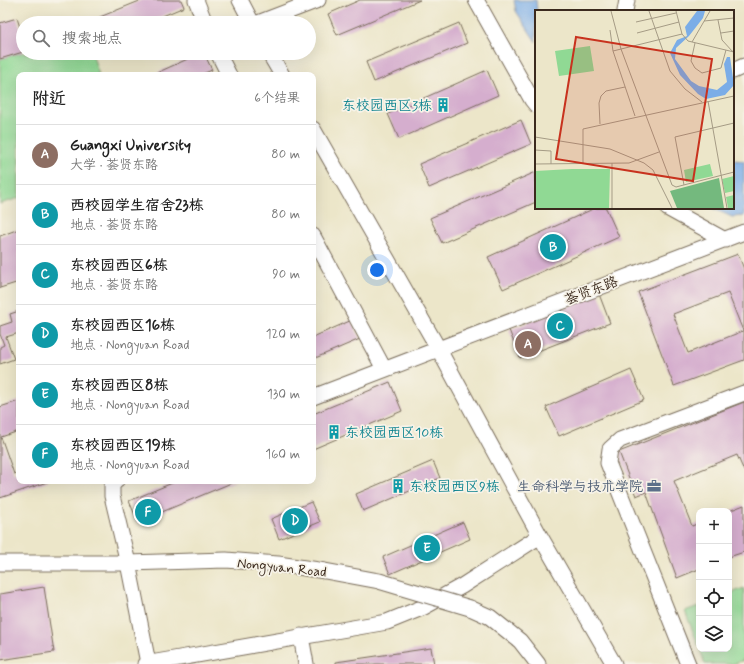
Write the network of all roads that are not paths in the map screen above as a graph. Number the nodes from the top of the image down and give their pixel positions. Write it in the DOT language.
graph roads {
  1 [pos="196,0"];
  2 [pos="240,0"];
  3 [pos="318,0"];
  4 [pos="476,0"];
  5 [pos="627,0"];
  6 [pos="625,10"];
  7 [pos="202,16"];
  8 [pos="248,16"];
  9 [pos="276,16"];
  10 [pos="222,60"];
  11 [pos="273,60"];
  12 [pos="744,66"];
  13 [pos="734,71"];
  14 [pos="228,72"];
  15 [pos="280,72"];
  16 [pos="535,104"];
  17 [pos="316,134"];
  18 [pos="669,209"];
  19 [pos="744,232"];
  20 [pos="725,240"];
  21 [pos="316,242"];
  22 [pos="438,348"];
  23 [pos="384,369"];
  24 [pos="744,393"];
  25 [pos="316,396"];
  26 [pos="113,484"];
  27 [pos="540,536"];
  28 [pos="0,563"];
  29 [pos="128,563"];
  30 [pos="301,636"];
  31 [pos="147,664"];
  32 [pos="306,664"];
  33 [pos="538,664"];
  34 [pos="614,664"];
  35 [pos="688,664"];
  1 -- 7 [label="street"];
  2 -- 8 [label="street"];
  3 -- 9 [label="street"];
  4 -- 16 [label="street"];
  5 -- 6 [label="street"];
  10 -- 14 [label="street"];
  11 -- 15 [label="street"];
  12 -- 13 [label="street"];
  17 -- 22 [label="street"];
  18 -- 20 [label="street"];
  19 -- 20 [label="street, 荟贤东路"];
  20 -- 22 [label="street, 荟贤东路"];
  21 -- 23 [label="street"];
  22 -- 23 [label="street, 荟贤东路"];
  22 -- 27 [label="street"];
  23 -- 25 [label="street, 荟贤东路"];
  24 -- 35 [label="street"];
  26 -- 29 [label="street"];
  27 -- 30 [label="street"];
  27 -- 34 [label="street"];
  28 -- 29 [label="street, Nongyuan Road"];
  29 -- 31 [label="street"];
  29 -- 33 [label="street, Nongyuan Road, bridge"];
  30 -- 31 [label="street"];
  30 -- 32 [label="street"];
}
